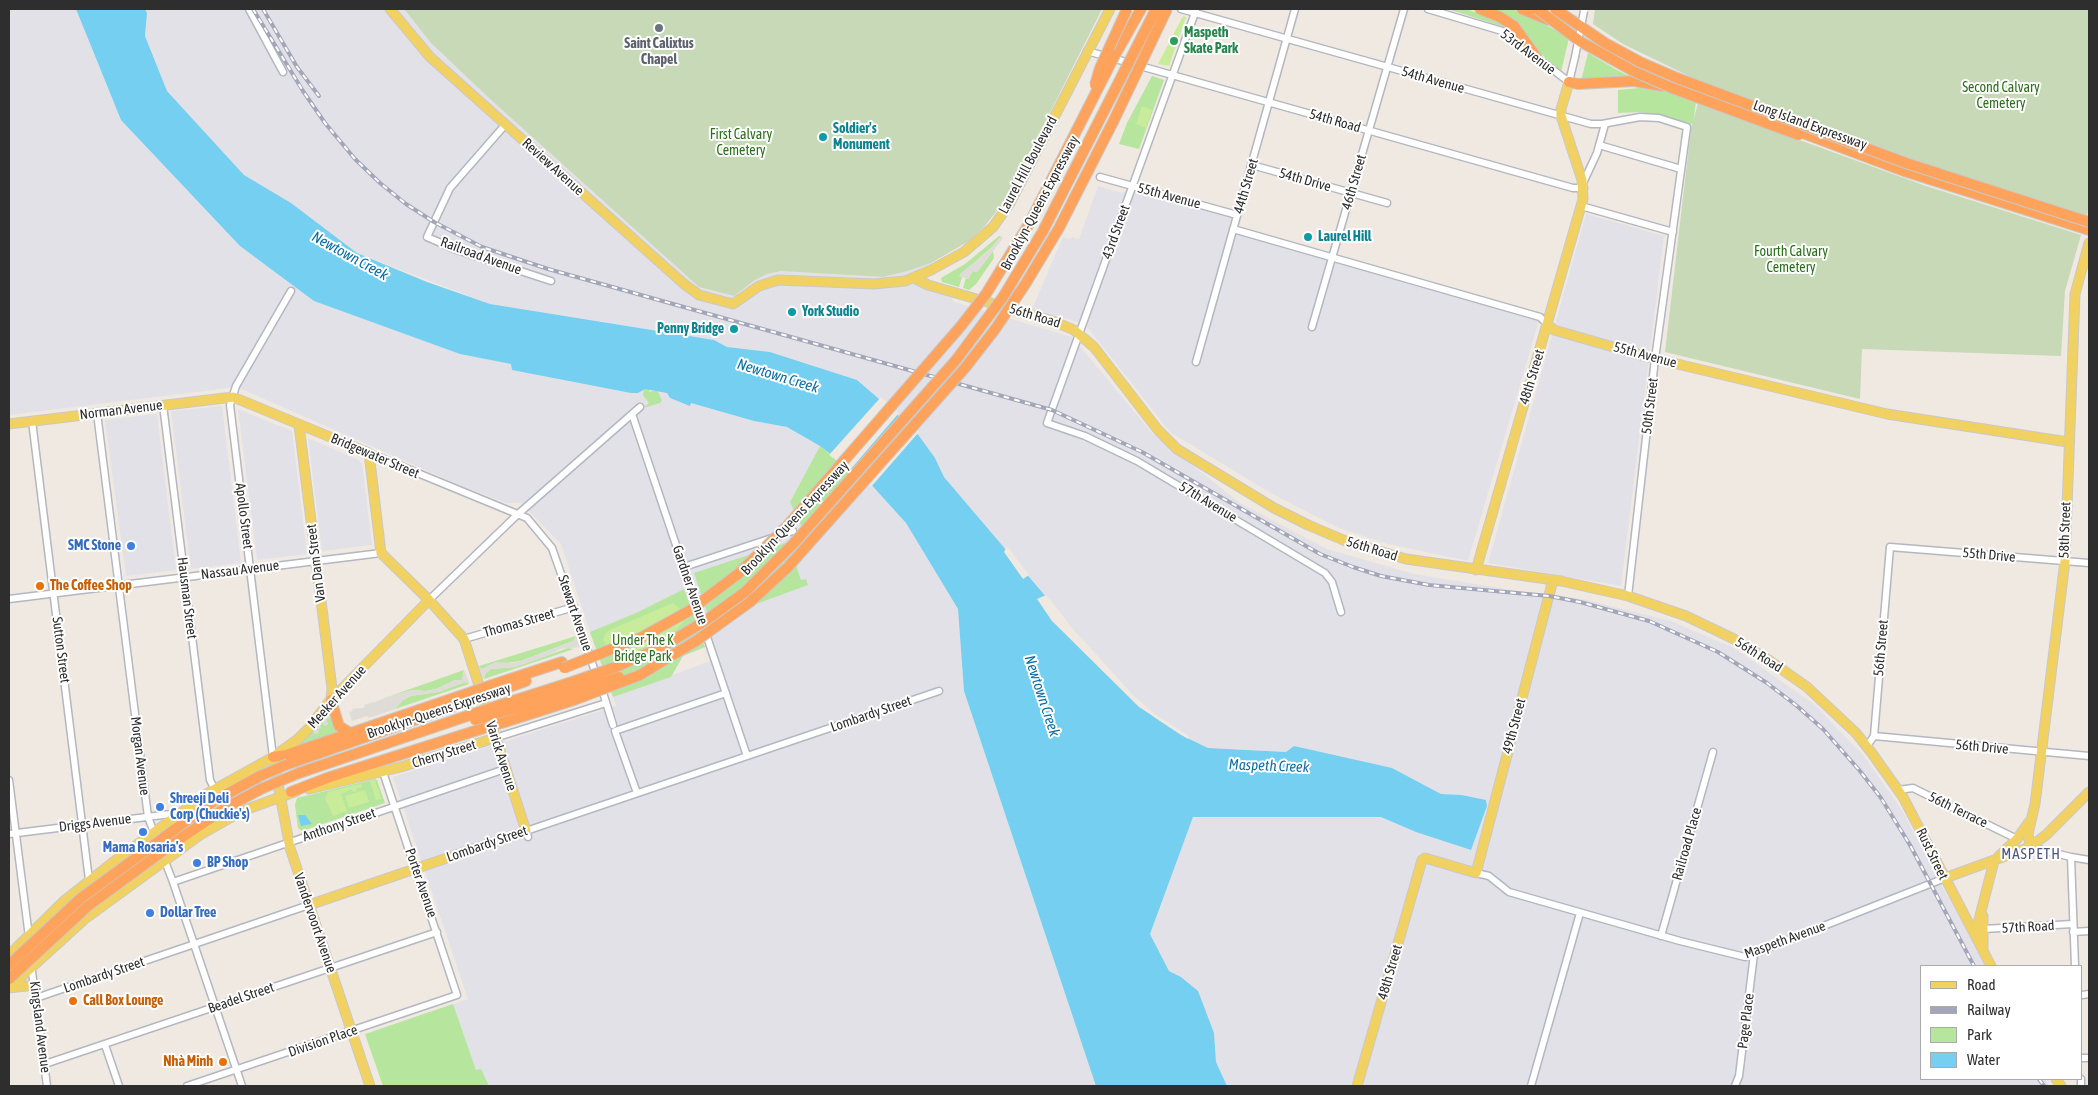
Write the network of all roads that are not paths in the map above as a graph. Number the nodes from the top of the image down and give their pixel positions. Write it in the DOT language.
graph roads {
  1 [pos="250,9"];
  2 [pos="390,9"];
  3 [pos="1110,9"];
  4 [pos="1126,9"];
  5 [pos="1134,9"];
  6 [pos="1141,9"];
  7 [pos="1156,9"];
  8 [pos="1167,9"];
  9 [pos="1175,9"];
  10 [pos="1182,9"];
  11 [pos="1295,9"];
  12 [pos="1404,9"];
  13 [pos="1428,9"];
  14 [pos="1480,9"];
  15 [pos="1522,9"];
  16 [pos="1535,9"];
  17 [pos="1555,9"];
  18 [pos="1585,10"];
  19 [pos="1196,11"];
  20 [pos="1566,27"];
  21 [pos="1287,39"];
  22 [pos="1087,51"];
  23 [pos="1115,55"];
  24 [pos="1537,58"];
  25 [pos="1387,68"];
  26 [pos="283,72"];
  27 [pos="1173,75"];
  28 [pos="1569,82"];
  29 [pos="1691,92"];
  30 [pos="1269,103"];
  31 [pos="1088,108"];
  32 [pos="1561,116"];
  33 [pos="1114,120"];
  34 [pos="1605,124"];
  35 [pos="505,125"];
  36 [pos="1687,127"];
  37 [pos="1801,130"];
  38 [pos="1369,131"];
  39 [pos="1599,145"];
  40 [pos="1252,164"];
  41 [pos="1681,168"];
  42 [pos="1100,176"];
  43 [pos="1133,186"];
  44 [pos="1583,186"];
  45 [pos="1351,193"];
  46 [pos="1387,203"];
  47 [pos="1581,206"];
  48 [pos="1237,215"];
  49 [pos="2070,221"];
  50 [pos="2089,224"];
  51 [pos="1233,229"];
  52 [pos="2089,230"];
  53 [pos="1673,232"];
  54 [pos="2089,234"];
  55 [pos="2089,244"];
  56 [pos="1332,258"];
  57 [pos="2089,264"];
  58 [pos="2080,273"];
  59 [pos="914,278"];
  60 [pos="552,281"];
  61 [pos="291,291"];
  62 [pos="731,303"];
  63 [pos="1548,324"];
  64 [pos="1312,327"];
  65 [pos="1080,333"];
  66 [pos="1655,359"];
  67 [pos="1196,362"];
  68 [pos="233,397"];
  69 [pos="163,404"];
  70 [pos="640,408"];
  71 [pos="97,412"];
  72 [pos="632,414"];
  73 [pos="32,421"];
  74 [pos="1048,423"];
  75 [pos="9,424"];
  76 [pos="299,425"];
  77 [pos="2068,442"];
  78 [pos="369,453"];
  79 [pos="517,515"];
  80 [pos="793,531"];
  81 [pos="1890,547"];
  82 [pos="381,552"];
  83 [pos="316,561"];
  84 [pos="2065,561"];
  85 [pos="2089,563"];
  86 [pos="684,567"];
  87 [pos="250,569"];
  88 [pos="1476,570"];
  89 [pos="184,577"];
  90 [pos="1553,580"];
  91 [pos="119,585"];
  92 [pos="54,594"];
  93 [pos="1628,596"];
  94 [pos="9,599"];
  95 [pos="429,600"];
  96 [pos="574,607"];
  97 [pos="1341,612"];
  98 [pos="729,621"];
  99 [pos="705,630"];
  100 [pos="464,640"];
  101 [pos="938,691"];
  102 [pos="572,692"];
  103 [pos="726,693"];
  104 [pos="467,697"];
  105 [pos="331,700"];
  106 [pos="606,703"];
  107 [pos="475,721"];
  108 [pos="614,728"];
  109 [pos="350,733"];
  110 [pos="1874,736"];
  111 [pos="495,738"];
  112 [pos="1867,746"];
  113 [pos="1713,752"];
  114 [pos="2040,752"];
  115 [pos="747,756"];
  116 [pos="2089,756"];
  117 [pos="273,757"];
  118 [pos="505,770"];
  119 [pos="383,772"];
  120 [pos="9,780"];
  121 [pos="215,790"];
  122 [pos="1898,790"];
  123 [pos="292,792"];
  124 [pos="2089,792"];
  125 [pos="637,793"];
  126 [pos="280,797"];
  127 [pos="395,806"];
  128 [pos="180,813"];
  129 [pos="148,817"];
  130 [pos="2032,818"];
  131 [pos="82,825"];
  132 [pos="153,833"];
  133 [pos="12,834"];
  134 [pos="527,834"];
  135 [pos="2017,839"];
  136 [pos="289,842"];
  137 [pos="2030,847"];
  138 [pos="1423,858"];
  139 [pos="2071,858"];
  140 [pos="2089,860"];
  141 [pos="165,861"];
  142 [pos="1994,861"];
  143 [pos="416,869"];
  144 [pos="1476,873"];
  145 [pos="1945,878"];
  146 [pos="89,880"];
  147 [pos="173,882"];
  148 [pos="1983,904"];
  149 [pos="309,905"];
  150 [pos="1580,913"];
  151 [pos="2073,924"];
  152 [pos="1983,929"];
  153 [pos="2089,931"];
  154 [pos="437,932"];
  155 [pos="2073,932"];
  156 [pos="29,935"];
  157 [pos="1974,935"];
  158 [pos="1661,936"];
  159 [pos="194,944"];
  160 [pos="1982,950"];
  161 [pos="1754,954"];
  162 [pos="9,955"];
  163 [pos="9,965"];
  164 [pos="1990,965"];
  165 [pos="2075,965"];
  166 [pos="33,967"];
  167 [pos="330,968"];
  168 [pos="9,979"];
  169 [pos="35,985"];
  170 [pos="9,988"];
  171 [pos="457,994"];
  172 [pos="36,998"];
  173 [pos="216,1007"];
  174 [pos="351,1031"];
  175 [pos="105,1045"];
  176 [pos="44,1064"];
  177 [pos="236,1070"];
  178 [pos="47,1086"];
  179 [pos="119,1086"];
  180 [pos="188,1086"];
  181 [pos="242,1086"];
  182 [pos="370,1086"];
  183 [pos="1357,1086"];
  184 [pos="1531,1086"];
  185 [pos="1735,1086"];
  1 -- 26 [label="street"];
  2 -- 35 [label="main road, Review Avenue"];
  3 -- 22 [label="main road, Laurel Hill Boulevard"];
  4 -- 31 [label="highway, bridge"];
  5 -- 23 [label="highway"];
  6 -- 23 [label="highway, Brooklyn-Queens Expressway"];
  7 -- 102 [label="highway, Brooklyn-Queens Expressway, bridge"];
  8 -- 33 [label="highway, Brooklyn-Queens Expressway, bridge"];
  9 -- 33 [label="highway, bridge"];
  10 -- 19 [label="street, 54th Avenue"];
  11 -- 21 [label="street, 44th Street"];
  12 -- 25 [label="street, 46th Street"];
  13 -- 24 [label="street, 53rd Avenue"];
  14 -- 24 [label="highway"];
  15 -- 20 [label="highway"];
  16 -- 20 [label="highway"];
  16 -- 54 [label="highway, Long Island Expressway, bridge"];
  17 -- 37 [label="highway"];
  17 -- 50 [label="highway, Long Island Expressway, bridge"];
  18 -- 28 [label="street, bridge"];
  19 -- 21 [label="street, 54th Avenue"];
  19 -- 27 [label="street, 43rd Street"];
  20 -- 29 [label="highway"];
  21 -- 25 [label="street, 54th Avenue"];
  21 -- 30 [label="street, 44th Street"];
  22 -- 27 [label="street, 54th Road"];
  22 -- 59 [label="main road, Laurel Hill Boulevard"];
  23 -- 31 [label="highway, Brooklyn-Queens Expressway, bridge"];
  24 -- 28 [label="street, 53rd Avenue"];
  25 -- 32 [label="street, 54th Avenue"];
  25 -- 38 [label="street, 46th Street"];
  27 -- 30 [label="street, 54th Road"];
  27 -- 43 [label="street, 43rd Street"];
  28 -- 29 [label="highway"];
  28 -- 32 [label="main road"];
  29 -- 37 [label="highway"];
  30 -- 38 [label="street, 54th Road"];
  30 -- 40 [label="street, 44th Street"];
  31 -- 104 [label="highway, Brooklyn-Queens Expressway, bridge"];
  32 -- 34 [label="street, 54th Avenue"];
  32 -- 44 [label="main road, 48th Street"];
  33 -- 102 [label="highway, Brooklyn-Queens Expressway, bridge"];
  34 -- 36 [label="street, 54th Avenue"];
  34 -- 39 [label="street, 48th Street"];
  35 -- 60 [label="street, Railroad Avenue"];
  35 -- 62 [label="main road, Review Avenue"];
  36 -- 41 [label="street, 50th Street"];
  37 -- 49 [label="highway, bridge"];
  38 -- 44 [label="street, 54th Road"];
  38 -- 45 [label="street, 46th Street"];
  39 -- 41 [label="street"];
  39 -- 44 [label="street, 48th Street"];
  40 -- 45 [label="street, 54th Drive"];
  40 -- 48 [label="street, 44th Street"];
  41 -- 53 [label="street, 50th Street"];
  42 -- 43 [label="street, 55th Avenue"];
  43 -- 48 [label="street, 55th Avenue"];
  43 -- 65 [label="street, 43rd Street"];
  44 -- 47 [label="main road, 48th Street"];
  45 -- 46 [label="street, 54th Drive"];
  45 -- 56 [label="street, 46th Street"];
  47 -- 53 [label="street"];
  47 -- 63 [label="main road, 48th Street"];
  48 -- 51 [label="street, 44th Street"];
  49 -- 50 [label="highway, bridge"];
  49 -- 52 [label="highway"];
  51 -- 56 [label="street, 55th Avenue"];
  51 -- 67 [label="street, 44th Street"];
  53 -- 66 [label="street, 50th Street"];
  55 -- 58 [label="main road, 58th Street"];
  56 -- 63 [label="street, 55th Avenue"];
  56 -- 64 [label="street, 46th Street"];
  57 -- 58 [label="main road"];
  58 -- 77 [label="main road, 58th Street"];
  59 -- 62 [label="main road, Laurel Hill Boulevard"];
  59 -- 65 [label="main road, 56th Road"];
  61 -- 68 [label="street, Apollo Street"];
  63 -- 66 [label="main road, 55th Avenue"];
  63 -- 88 [label="main road, 48th Street"];
  65 -- 74 [label="street, 43rd Street"];
  65 -- 88 [label="main road, 56th Road"];
  66 -- 77 [label="main road, 55th Avenue"];
  66 -- 93 [label="street, 50th Street"];
  68 -- 69 [label="main road, Norman Avenue"];
  68 -- 76 [label="main road, Bridgewater Street"];
  68 -- 87 [label="street, Apollo Street"];
  69 -- 71 [label="main road, Norman Avenue"];
  69 -- 89 [label="street, Hausman Street"];
  70 -- 72 [label="street, Meeker Avenue"];
  71 -- 73 [label="main road, Norman Avenue"];
  71 -- 91 [label="street, Morgan Avenue"];
  72 -- 79 [label="street, Meeker Avenue"];
  72 -- 86 [label="street, Gardner Avenue"];
  73 -- 75 [label="main road, Norman Avenue"];
  73 -- 92 [label="street, Sutton Street"];
  74 -- 97 [label="street, 57th Avenue"];
  76 -- 78 [label="main road, Bridgewater Street"];
  76 -- 83 [label="main road, Van Dam Street"];
  77 -- 84 [label="main road, 58th Street"];
  78 -- 79 [label="street, Bridgewater Street"];
  78 -- 82 [label="main road"];
  79 -- 95 [label="street, Meeker Avenue"];
  79 -- 96 [label="street, Stewart Avenue"];
  80 -- 86 [label="street"];
  81 -- 84 [label="street, 55th Drive"];
  81 -- 110 [label="street, 56th Street"];
  82 -- 83 [label="street, Nassau Avenue"];
  82 -- 95 [label="main road, Varick Avenue"];
  83 -- 87 [label="street, Nassau Avenue"];
  83 -- 105 [label="main road, Van Dam Street"];
  84 -- 85 [label="street, 55th Drive"];
  84 -- 114 [label="main road, 58th Street"];
  86 -- 99 [label="street, Gardner Avenue"];
  87 -- 89 [label="street, Nassau Avenue"];
  87 -- 117 [label="street, Apollo Street"];
  88 -- 90 [label="main road, 56th Road"];
  89 -- 91 [label="street, Nassau Avenue"];
  89 -- 121 [label="street, Hausman Street"];
  90 -- 93 [label="main road, 56th Road"];
  90 -- 144 [label="main road, 49th Street"];
  91 -- 92 [label="street, Nassau Avenue"];
  91 -- 129 [label="street, Morgan Avenue"];
  92 -- 94 [label="street, Nassau Avenue"];
  92 -- 131 [label="street, Sutton Street"];
  93 -- 112 [label="main road, 56th Road"];
  95 -- 100 [label="main road, Varick Avenue"];
  95 -- 105 [label="main road, Meeker Avenue"];
  96 -- 100 [label="street, Thomas Street"];
  96 -- 106 [label="street, Stewart Avenue"];
  98 -- 99 [label="street"];
  99 -- 103 [label="street, Gardner Avenue"];
  100 -- 111 [label="main road, Varick Avenue"];
  101 -- 115 [label="street, Lombardy Street"];
  102 -- 107 [label="highway, bridge"];
  103 -- 108 [label="street"];
  103 -- 115 [label="street, Gardner Avenue"];
  104 -- 109 [label="highway"];
  104 -- 163 [label="highway, Brooklyn-Queens Expressway, bridge"];
  105 -- 109 [label="highway"];
  105 -- 117 [label="main road, Meeker Avenue"];
  106 -- 108 [label="street, Stewart Avenue"];
  106 -- 111 [label="street, Cherry Street"];
  107 -- 123 [label="highway"];
  107 -- 168 [label="highway, Brooklyn-Queens Expressway, bridge"];
  108 -- 125 [label="street, Stewart Avenue"];
  109 -- 117 [label="highway"];
  110 -- 112 [label="street"];
  110 -- 114 [label="street, 56th Drive"];
  111 -- 118 [label="main road, Varick Avenue"];
  111 -- 119 [label="main road, Cherry Street"];
  112 -- 122 [label="main road, Rust Street"];
  113 -- 158 [label="street, Railroad Place"];
  114 -- 116 [label="street, 56th Drive"];
  114 -- 130 [label="main road, 58th Street"];
  115 -- 125 [label="street, Lombardy Street"];
  117 -- 121 [label="main road, Meeker Avenue"];
  117 -- 126 [label="main road, Vandervoort Avenue"];
  118 -- 127 [label="street, Anthony Street"];
  118 -- 134 [label="main road, Varick Avenue"];
  119 -- 123 [label="main road, Cherry Street"];
  119 -- 127 [label="street, Porter Avenue"];
  120 -- 133 [label="street, Kingsland Avenue"];
  121 -- 128 [label="main road, Meeker Avenue"];
  122 -- 135 [label="street, 56th Terrace"];
  122 -- 145 [label="main road, Rust Street"];
  123 -- 126 [label="main road, Cherry Street"];
  124 -- 137 [label="main road, Maspeth Avenue"];
  125 -- 134 [label="street, Lombardy Street"];
  126 -- 136 [label="main road, Vandervoort Avenue"];
  126 -- 141 [label="main road"];
  127 -- 136 [label="street, Anthony Street"];
  127 -- 143 [label="street, Porter Avenue"];
  128 -- 129 [label="street, Driggs Avenue"];
  128 -- 132 [label="main road, Meeker Avenue"];
  129 -- 131 [label="street, Driggs Avenue"];
  129 -- 132 [label="street, Morgan Avenue"];
  130 -- 135 [label="main road, 58th Street"];
  130 -- 137 [label="main road, 58th Street"];
  131 -- 133 [label="street, Driggs Avenue"];
  131 -- 146 [label="street, Sutton Street"];
  132 -- 141 [label="street, Morgan Avenue"];
  132 -- 146 [label="main road, Meeker Avenue"];
  133 -- 156 [label="street, Kingsland Avenue"];
  134 -- 143 [label="main road, Lombardy Street"];
  135 -- 142 [label="main road, 58th Street"];
  136 -- 147 [label="street, Anthony Street"];
  136 -- 149 [label="main road, Vandervoort Avenue"];
  137 -- 139 [label="street"];
  137 -- 142 [label="main road, Maspeth Avenue"];
  138 -- 144 [label="main road, Maspeth Avenue"];
  138 -- 183 [label="main road, 48th Street"];
  139 -- 140 [label="street"];
  139 -- 151 [label="street"];
  141 -- 147 [label="street, Morgan Avenue"];
  141 -- 166 [label="main road"];
  142 -- 145 [label="main road, Maspeth Avenue"];
  142 -- 148 [label="main road"];
  143 -- 149 [label="main road, Lombardy Street"];
  143 -- 154 [label="street, Porter Avenue"];
  144 -- 150 [label="street, Maspeth Avenue"];
  145 -- 157 [label="main road, Rust Street"];
  145 -- 161 [label="street, Maspeth Avenue"];
  146 -- 156 [label="main road, Meeker Avenue"];
  147 -- 159 [label="street, Morgan Avenue"];
  148 -- 152 [label="main road"];
  148 -- 157 [label="main road"];
  149 -- 159 [label="street, Lombardy Street"];
  149 -- 167 [label="main road, Vandervoort Avenue"];
  150 -- 158 [label="street, Maspeth Avenue"];
  150 -- 184 [label="street"];
  151 -- 152 [label="street, 57th Road"];
  151 -- 155 [label="street"];
  152 -- 160 [label="main road"];
  153 -- 155 [label="street, 57th Road"];
  154 -- 167 [label="street, Beadel Street"];
  154 -- 171 [label="street, Porter Avenue"];
  155 -- 165 [label="street"];
  156 -- 162 [label="main road, Meeker Avenue"];
  156 -- 166 [label="street, Kingsland Avenue"];
  157 -- 160 [label="main road, Rust Street"];
  158 -- 161 [label="street, Maspeth Avenue"];
  159 -- 172 [label="street, Lombardy Street"];
  159 -- 173 [label="street, Morgan Avenue"];
  160 -- 164 [label="main road, Rust Street"];
  161 -- 185 [label="street, Page Place"];
  166 -- 169 [label="street, Kingsland Avenue"];
  166 -- 170 [label="main road"];
  167 -- 173 [label="street, Beadel Street"];
  167 -- 174 [label="main road, Vandervoort Avenue"];
  169 -- 170 [label="main road"];
  169 -- 172 [label="street, Kingsland Avenue"];
  171 -- 174 [label="street, Division Place"];
  172 -- 176 [label="street, Kingsland Avenue"];
  173 -- 175 [label="street, Beadel Street"];
  173 -- 177 [label="street, Morgan Avenue"];
  174 -- 177 [label="street, Division Place"];
  174 -- 182 [label="main road, Vandervoort Avenue"];
  175 -- 176 [label="street, Beadel Street"];
  175 -- 179 [label="street"];
  176 -- 178 [label="street, Kingsland Avenue"];
  177 -- 180 [label="street, Division Place"];
  177 -- 181 [label="street, Morgan Avenue"];
}
